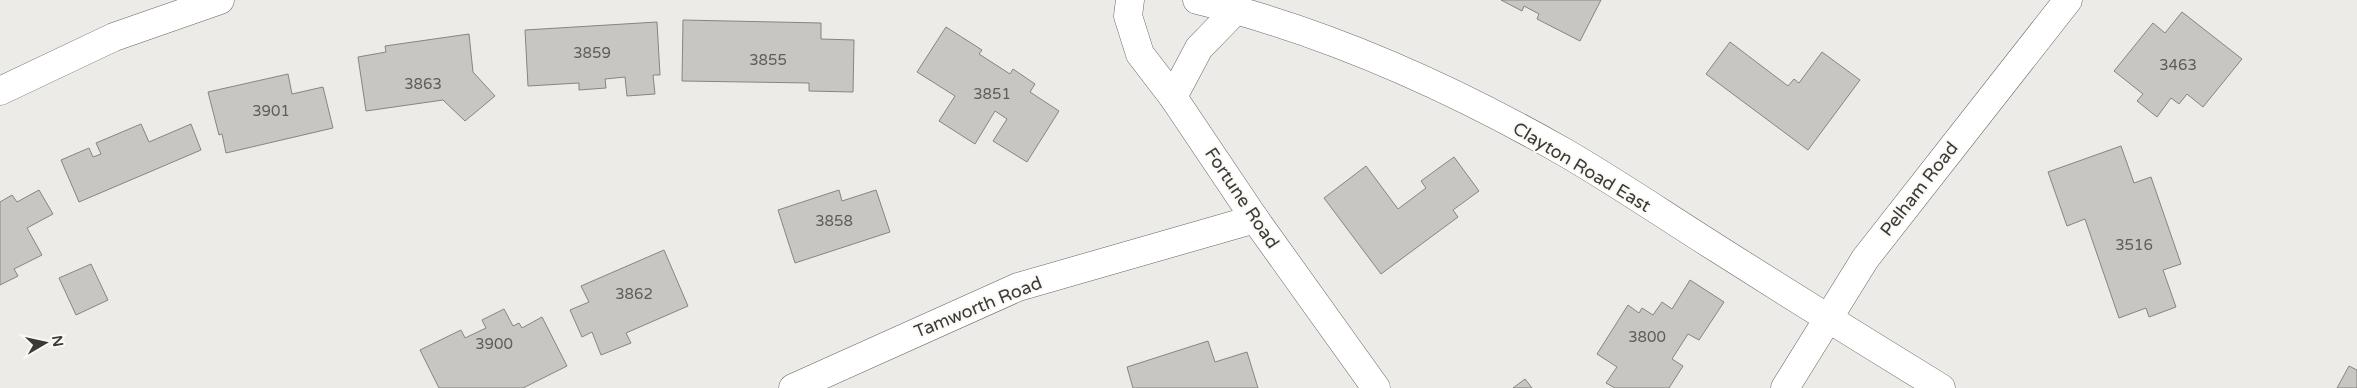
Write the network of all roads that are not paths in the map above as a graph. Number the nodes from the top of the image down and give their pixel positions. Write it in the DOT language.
graph roads {
  1 [pos="220,0"];
  2 [pos="1130,0"];
  3 [pos="1197,0"];
  4 [pos="2068,0"];
  5 [pos="1236,10"];
  6 [pos="0,91"];
  7 [pos="1173,96"];
  8 [pos="1255,219"];
  9 [pos="1828,319"];
  10 [pos="793,388"];
  11 [pos="1376,388"];
  12 [pos="1785,388"];
  13 [pos="1941,388"];
  1 -- 6 [label="street"];
  2 -- 7 [label="street, Fortune Road"];
  3 -- 5 [label="street, Clayton Road East"];
  4 -- 9 [label="street, Pelham Road"];
  5 -- 7 [label="street"];
  5 -- 9 [label="street, Clayton Road East"];
  7 -- 8 [label="street, Fortune Road"];
  8 -- 10 [label="street, Tamworth Road"];
  8 -- 11 [label="street, Fortune Road"];
  9 -- 12 [label="street, Pelham Road"];
  9 -- 13 [label="street, Clayton Road East"];
}
